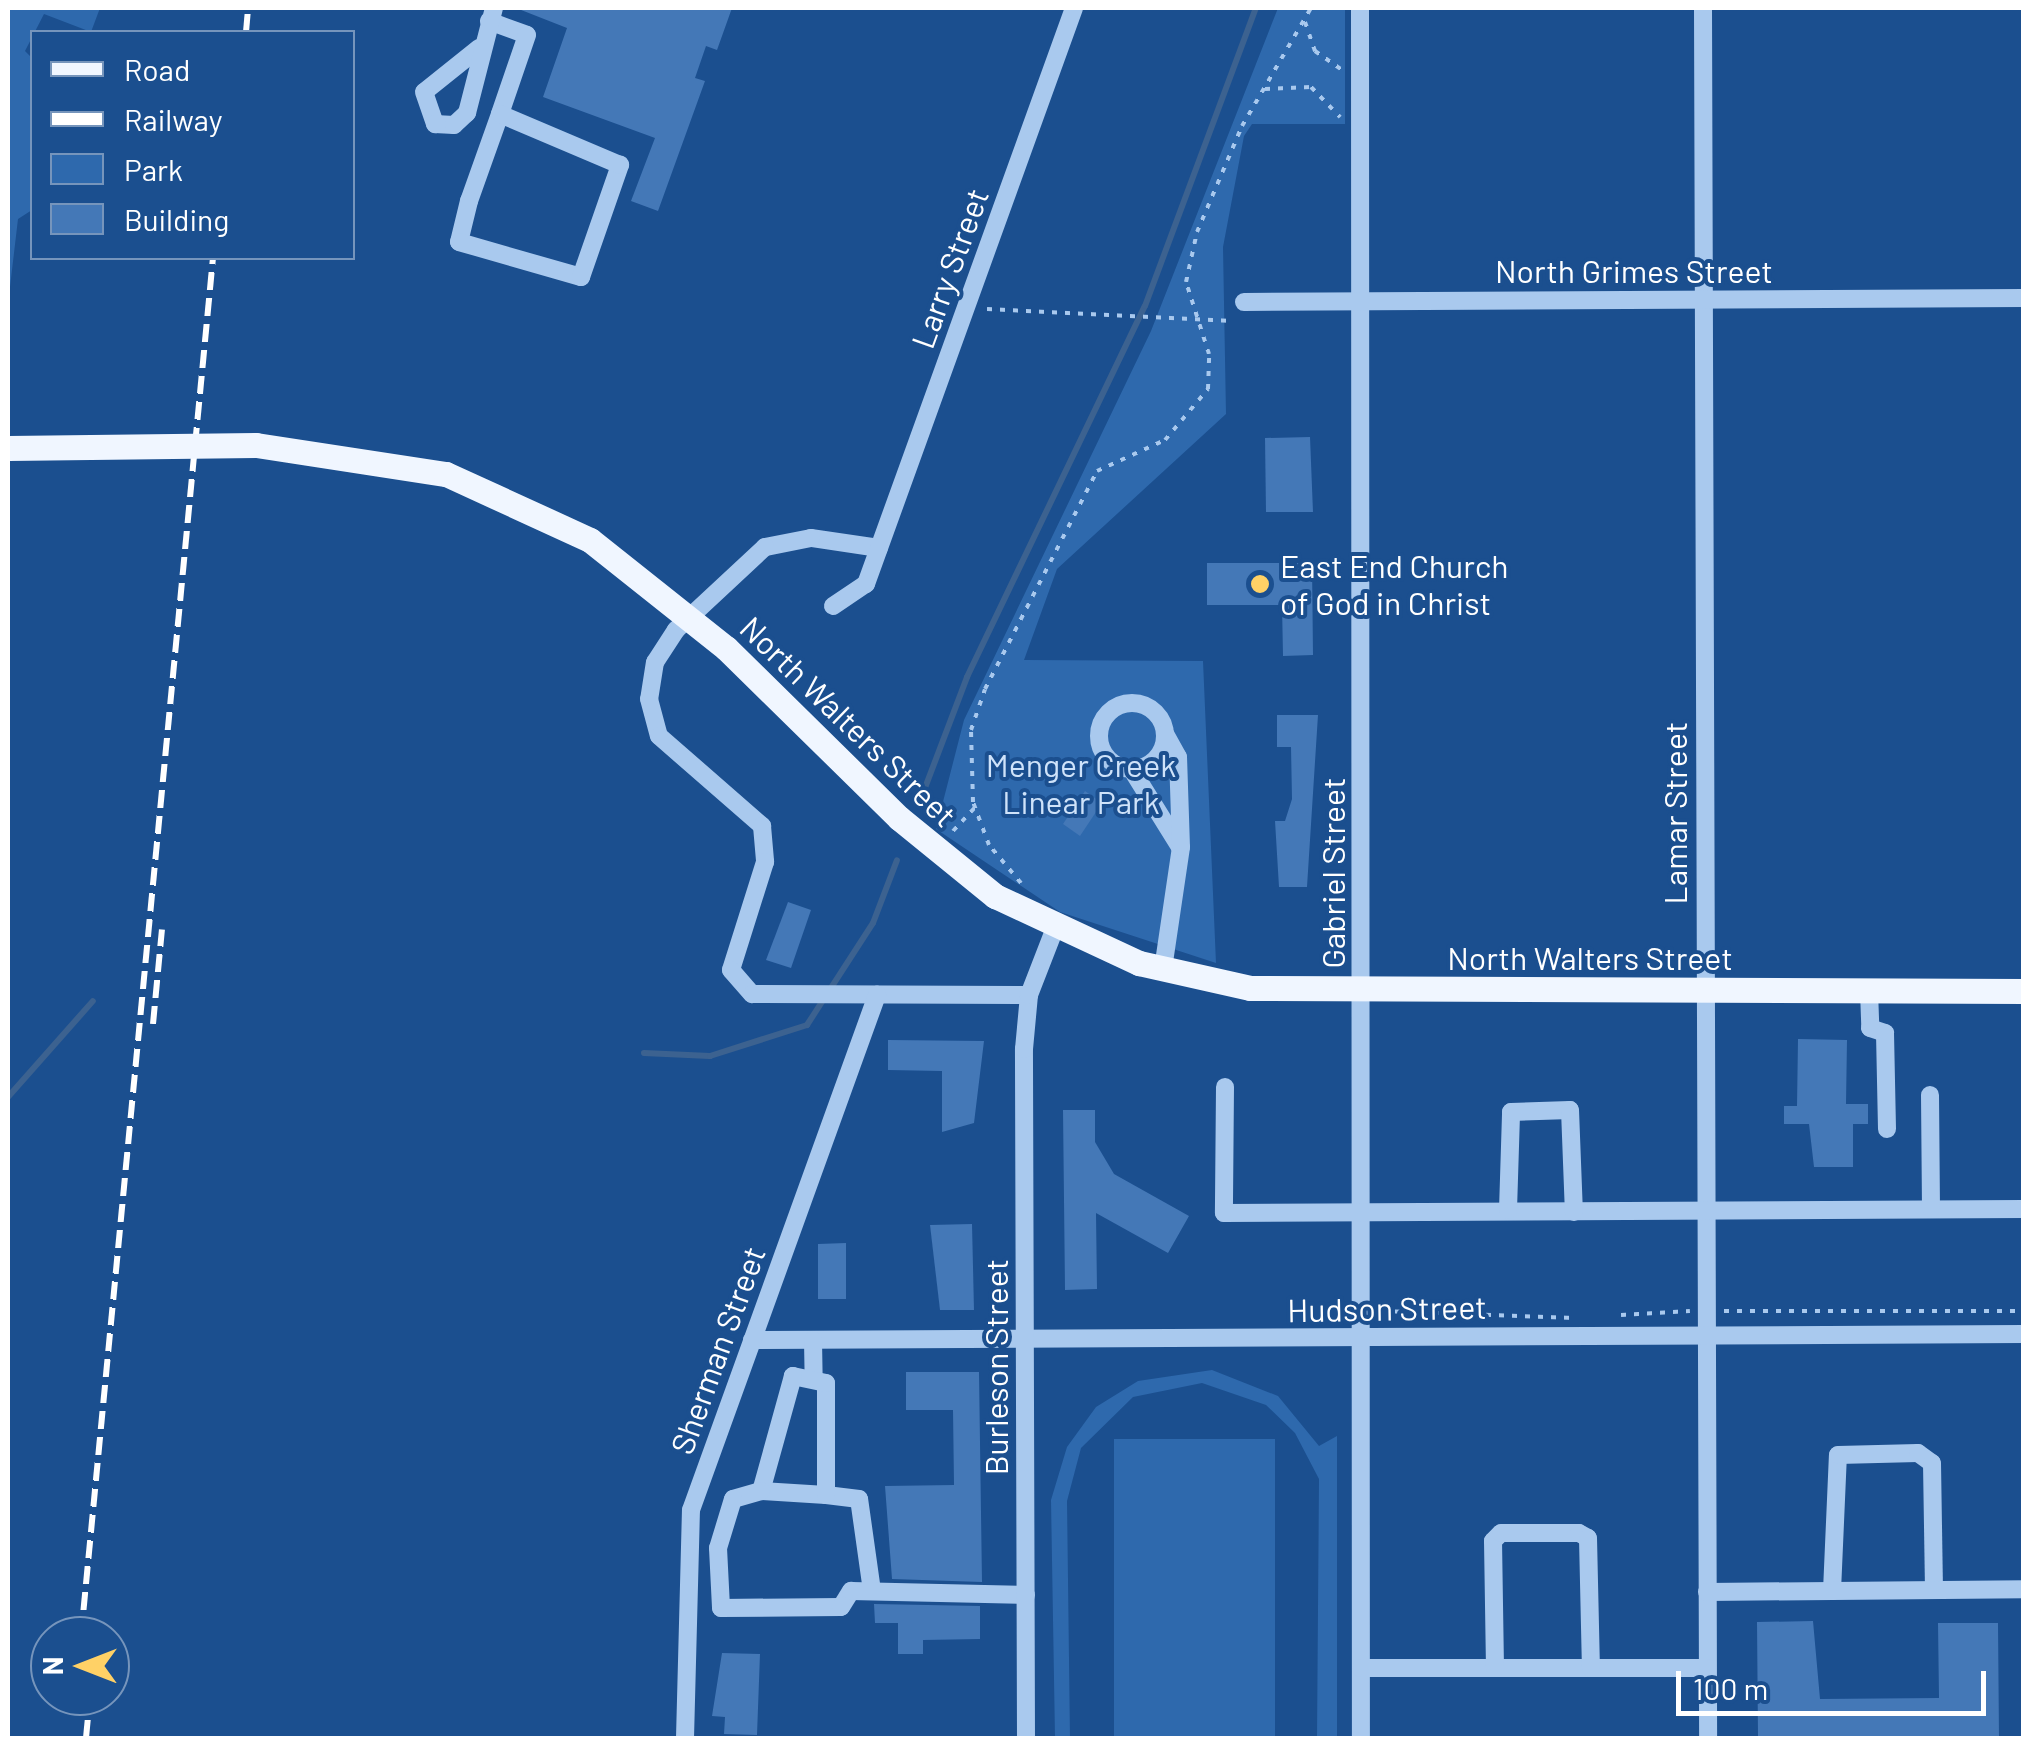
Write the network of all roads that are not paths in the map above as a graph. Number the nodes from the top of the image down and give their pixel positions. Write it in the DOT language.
graph roads {
  1 [pos="1074,8"];
  2 [pos="1360,8"];
  3 [pos="1702,8"];
  4 [pos="492,14"];
  5 [pos="479,48"];
  6 [pos="500,114"];
  7 [pos="2024,298"];
  8 [pos="1702,299"];
  9 [pos="1360,301"];
  10 [pos="1244,302"];
  11 [pos="8,448"];
  12 [pos="880,548"];
  13 [pos="832,606"];
  14 [pos="1165,734"];
  15 [pos="1132,770"];
  16 [pos="1180,847"];
  17 [pos="1054,928"];
  18 [pos="1163,969"];
  19 [pos="1705,988"];
  20 [pos="1362,990"];
  21 [pos="1868,990"];
  22 [pos="2024,990"];
  23 [pos="878,995"];
  24 [pos="1029,995"];
  25 [pos="1225,1087"];
  26 [pos="1930,1095"];
  27 [pos="1887,1129"];
  28 [pos="1706,1208"];
  29 [pos="1931,1208"];
  30 [pos="1362,1209"];
  31 [pos="2024,1209"];
  32 [pos="1508,1210"];
  33 [pos="1574,1212"];
  34 [pos="2024,1334"];
  35 [pos="1706,1337"];
  36 [pos="1362,1339"];
  37 [pos="752,1340"];
  38 [pos="813,1340"];
  39 [pos="1024,1341"];
  40 [pos="814,1378"];
  41 [pos="761,1491"];
  42 [pos="826,1495"];
  43 [pos="2024,1589"];
  44 [pos="872,1590"];
  45 [pos="1934,1590"];
  46 [pos="1832,1591"];
  47 [pos="1707,1592"];
  48 [pos="1026,1595"];
  49 [pos="1361,1668"];
  50 [pos="1496,1668"];
  51 [pos="1591,1668"];
  52 [pos="1707,1668"];
  53 [pos="685,1738"];
  54 [pos="1026,1738"];
  55 [pos="1361,1738"];
  56 [pos="1708,1738"];
  1 -- 12 [label="street, Larry Street"];
  2 -- 9 [label="street, Gabriel Street"];
  3 -- 8 [label="street, Lamar Street"];
  4 -- 5 [label="street"];
  4 -- 6 [label="street"];
  6 -- 6 [label="street"];
  7 -- 8 [label="street, North Grimes Street"];
  8 -- 9 [label="street, North Grimes Street"];
  8 -- 19 [label="street, Lamar Street"];
  9 -- 10 [label="street, North Grimes Street"];
  9 -- 20 [label="street, Gabriel Street"];
  11 -- 17 [label="main road, North Walters Street, bridge"];
  12 -- 13 [label="street, Larry Street"];
  12 -- 23 [label="street"];
  14 -- 15 [label="street"];
  14 -- 15 [label="street"];
  14 -- 16 [label="street"];
  15 -- 16 [label="street"];
  16 -- 18 [label="street"];
  17 -- 18 [label="main road, North Walters Street"];
  17 -- 24 [label="street, Burleson Street"];
  18 -- 20 [label="main road, North Walters Street"];
  19 -- 20 [label="main road, North Walters Street"];
  19 -- 21 [label="main road, North Walters Street"];
  19 -- 28 [label="street, Lamar Street"];
  20 -- 30 [label="street, Gabriel Street"];
  21 -- 22 [label="main road, North Walters Street"];
  21 -- 27 [label="street"];
  23 -- 24 [label="street"];
  23 -- 37 [label="street, Sherman Street"];
  24 -- 39 [label="street, Burleson Street"];
  25 -- 30 [label="street"];
  26 -- 29 [label="street"];
  28 -- 29 [label="street"];
  28 -- 33 [label="street"];
  28 -- 35 [label="street, Lamar Street"];
  29 -- 31 [label="street"];
  30 -- 32 [label="street"];
  30 -- 36 [label="street, Gabriel Street"];
  32 -- 33 [label="street"];
  32 -- 33 [label="street"];
  34 -- 35 [label="street, Hudson Street"];
  35 -- 36 [label="street, Hudson Street"];
  35 -- 47 [label="street, Lamar Street"];
  36 -- 39 [label="street, Hudson Street"];
  36 -- 49 [label="street, Gabriel Street"];
  37 -- 38 [label="street, Hudson Street"];
  37 -- 53 [label="street, Sherman Street"];
  38 -- 39 [label="street, Hudson Street"];
  38 -- 40 [label="street"];
  39 -- 48 [label="street, Burleson Street"];
  40 -- 41 [label="street"];
  40 -- 42 [label="street"];
  41 -- 42 [label="street"];
  41 -- 44 [label="street"];
  42 -- 44 [label="street"];
  43 -- 45 [label="street"];
  44 -- 48 [label="street"];
  45 -- 46 [label="street"];
  45 -- 46 [label="street"];
  46 -- 47 [label="street"];
  47 -- 52 [label="street, Lamar Street"];
  48 -- 54 [label="street, Burleson Street"];
  49 -- 50 [label="street"];
  49 -- 55 [label="street, Gabriel Street"];
  50 -- 51 [label="street"];
  50 -- 51 [label="street"];
  51 -- 52 [label="street"];
  52 -- 56 [label="street, Lamar Street"];
}
